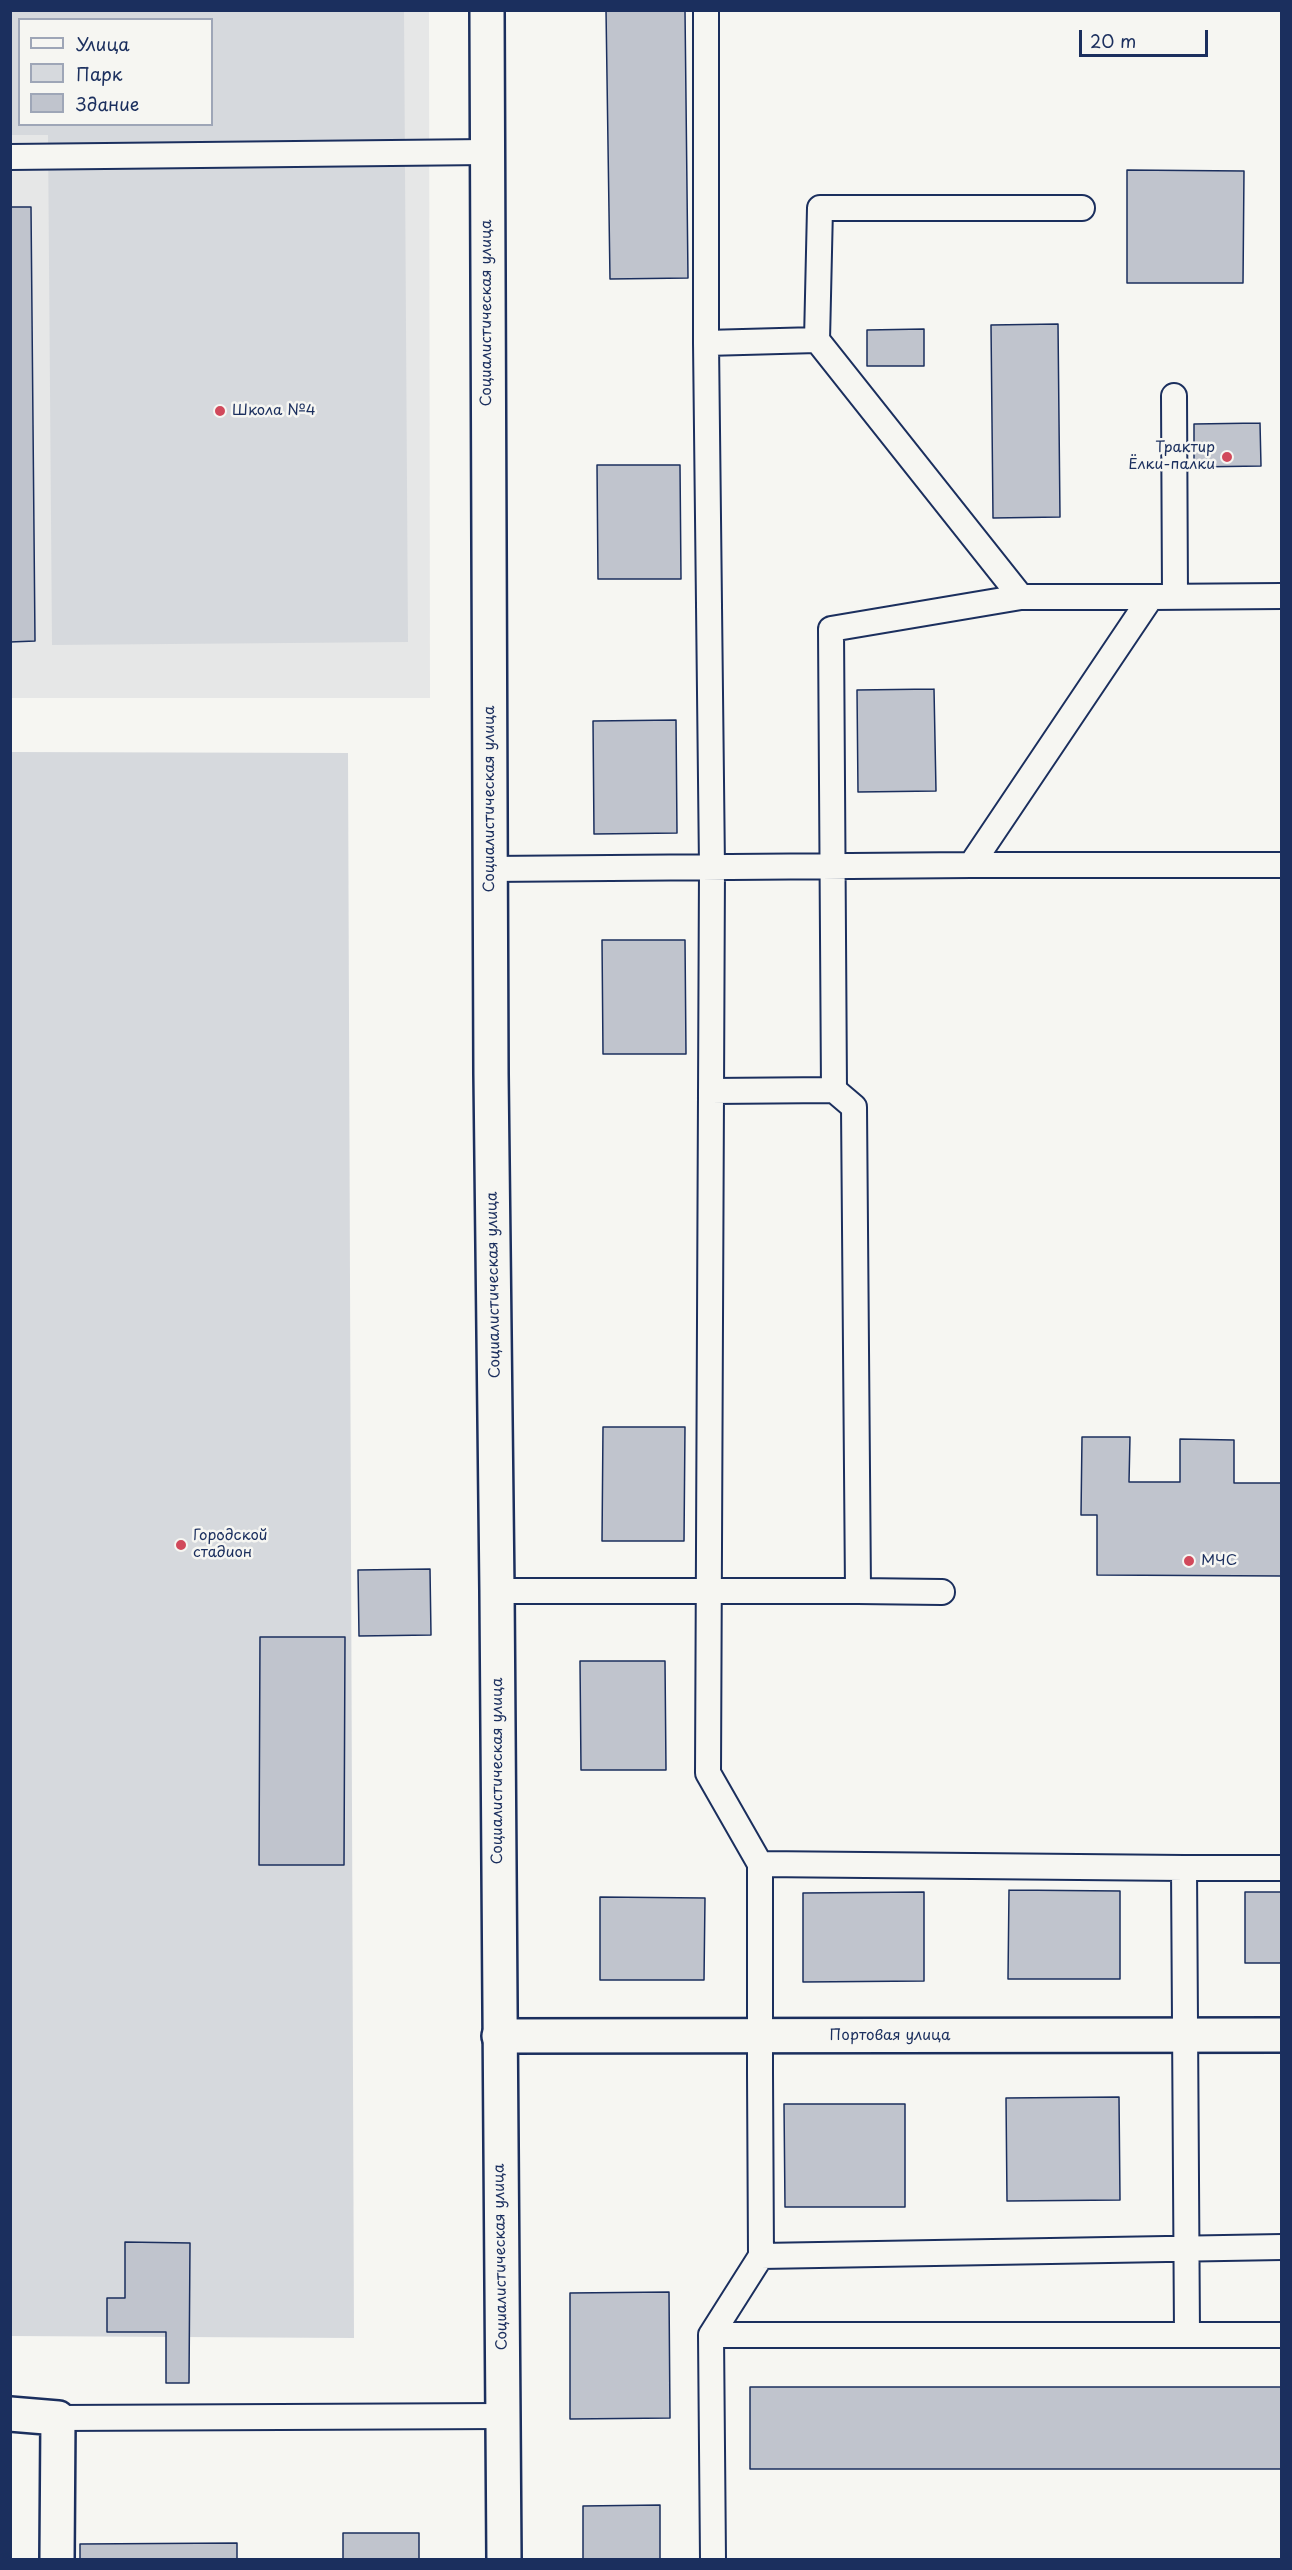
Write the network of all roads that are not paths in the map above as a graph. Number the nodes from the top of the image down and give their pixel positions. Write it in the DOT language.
graph roads {
  1 [pos="487,10"];
  2 [pos="706,10"];
  3 [pos="486,152"];
  4 [pos="10,157"];
  5 [pos="1082,208"];
  6 [pos="817,340"];
  7 [pos="706,343"];
  8 [pos="1174,396"];
  9 [pos="1281,596"];
  10 [pos="1021,597"];
  11 [pos="1151,597"];
  12 [pos="1175,597"];
  13 [pos="970,865"];
  14 [pos="1281,865"];
  15 [pos="832,866"];
  16 [pos="712,867"];
  17 [pos="490,869"];
  18 [pos="834,1090"];
  19 [pos="711,1091"];
  20 [pos="710,1590"];
  21 [pos="498,1591"];
  22 [pos="858,1591"];
  23 [pos="942,1592"];
  24 [pos="760,1864"];
  25 [pos="1184,1868"];
  26 [pos="1281,1868"];
  27 [pos="1184,2035"];
  28 [pos="1281,2035"];
  29 [pos="499,2036"];
  30 [pos="760,2036"];
  31 [pos="1281,2247"];
  32 [pos="1186,2249"];
  33 [pos="761,2256"];
  34 [pos="711,2335"];
  35 [pos="1187,2335"];
  36 [pos="1281,2335"];
  37 [pos="10,2414"];
  38 [pos="503,2416"];
  39 [pos="58,2418"];
  40 [pos="57,2559"];
  41 [pos="504,2559"];
  42 [pos="713,2559"];
  1 -- 3 [label="main road, Социалистическая улица"];
  2 -- 7 [label="lane"];
  3 -- 4 [label="lane"];
  3 -- 17 [label="main road, Социалистическая улица"];
  5 -- 6 [label="lane"];
  6 -- 7 [label="lane"];
  6 -- 10 [label="lane"];
  7 -- 16 [label="lane"];
  8 -- 12 [label="lane"];
  9 -- 12 [label="lane"];
  10 -- 11 [label="lane"];
  10 -- 15 [label="lane"];
  11 -- 12 [label="lane"];
  11 -- 13 [label="lane"];
  13 -- 14 [label="lane"];
  13 -- 15 [label="lane"];
  15 -- 16 [label="lane"];
  15 -- 18 [label="lane"];
  16 -- 17 [label="lane"];
  16 -- 19 [label="lane"];
  17 -- 21 [label="main road, Социалистическая улица"];
  18 -- 19 [label="lane"];
  18 -- 22 [label="lane"];
  19 -- 20 [label="lane"];
  20 -- 21 [label="lane"];
  20 -- 22 [label="lane"];
  20 -- 24 [label="lane"];
  21 -- 29 [label="main road, Социалистическая улица"];
  22 -- 23 [label="lane"];
  24 -- 25 [label="lane"];
  24 -- 30 [label="lane"];
  25 -- 26 [label="lane"];
  25 -- 27 [label="lane"];
  27 -- 28 [label="main road, Портовая улица"];
  27 -- 30 [label="main road, Портовая улица"];
  27 -- 32 [label="lane"];
  29 -- 30 [label="main road, Портовая улица"];
  29 -- 38 [label="main road, Социалистическая улица"];
  30 -- 33 [label="lane"];
  31 -- 32 [label="lane"];
  32 -- 33 [label="lane"];
  32 -- 35 [label="lane"];
  33 -- 34 [label="lane"];
  34 -- 35 [label="lane"];
  34 -- 42 [label="lane"];
  35 -- 36 [label="lane"];
  37 -- 39 [label="main road"];
  38 -- 39 [label="lane"];
  38 -- 41 [label="main road, Социалистическая улица"];
  39 -- 40 [label="main road"];
}
